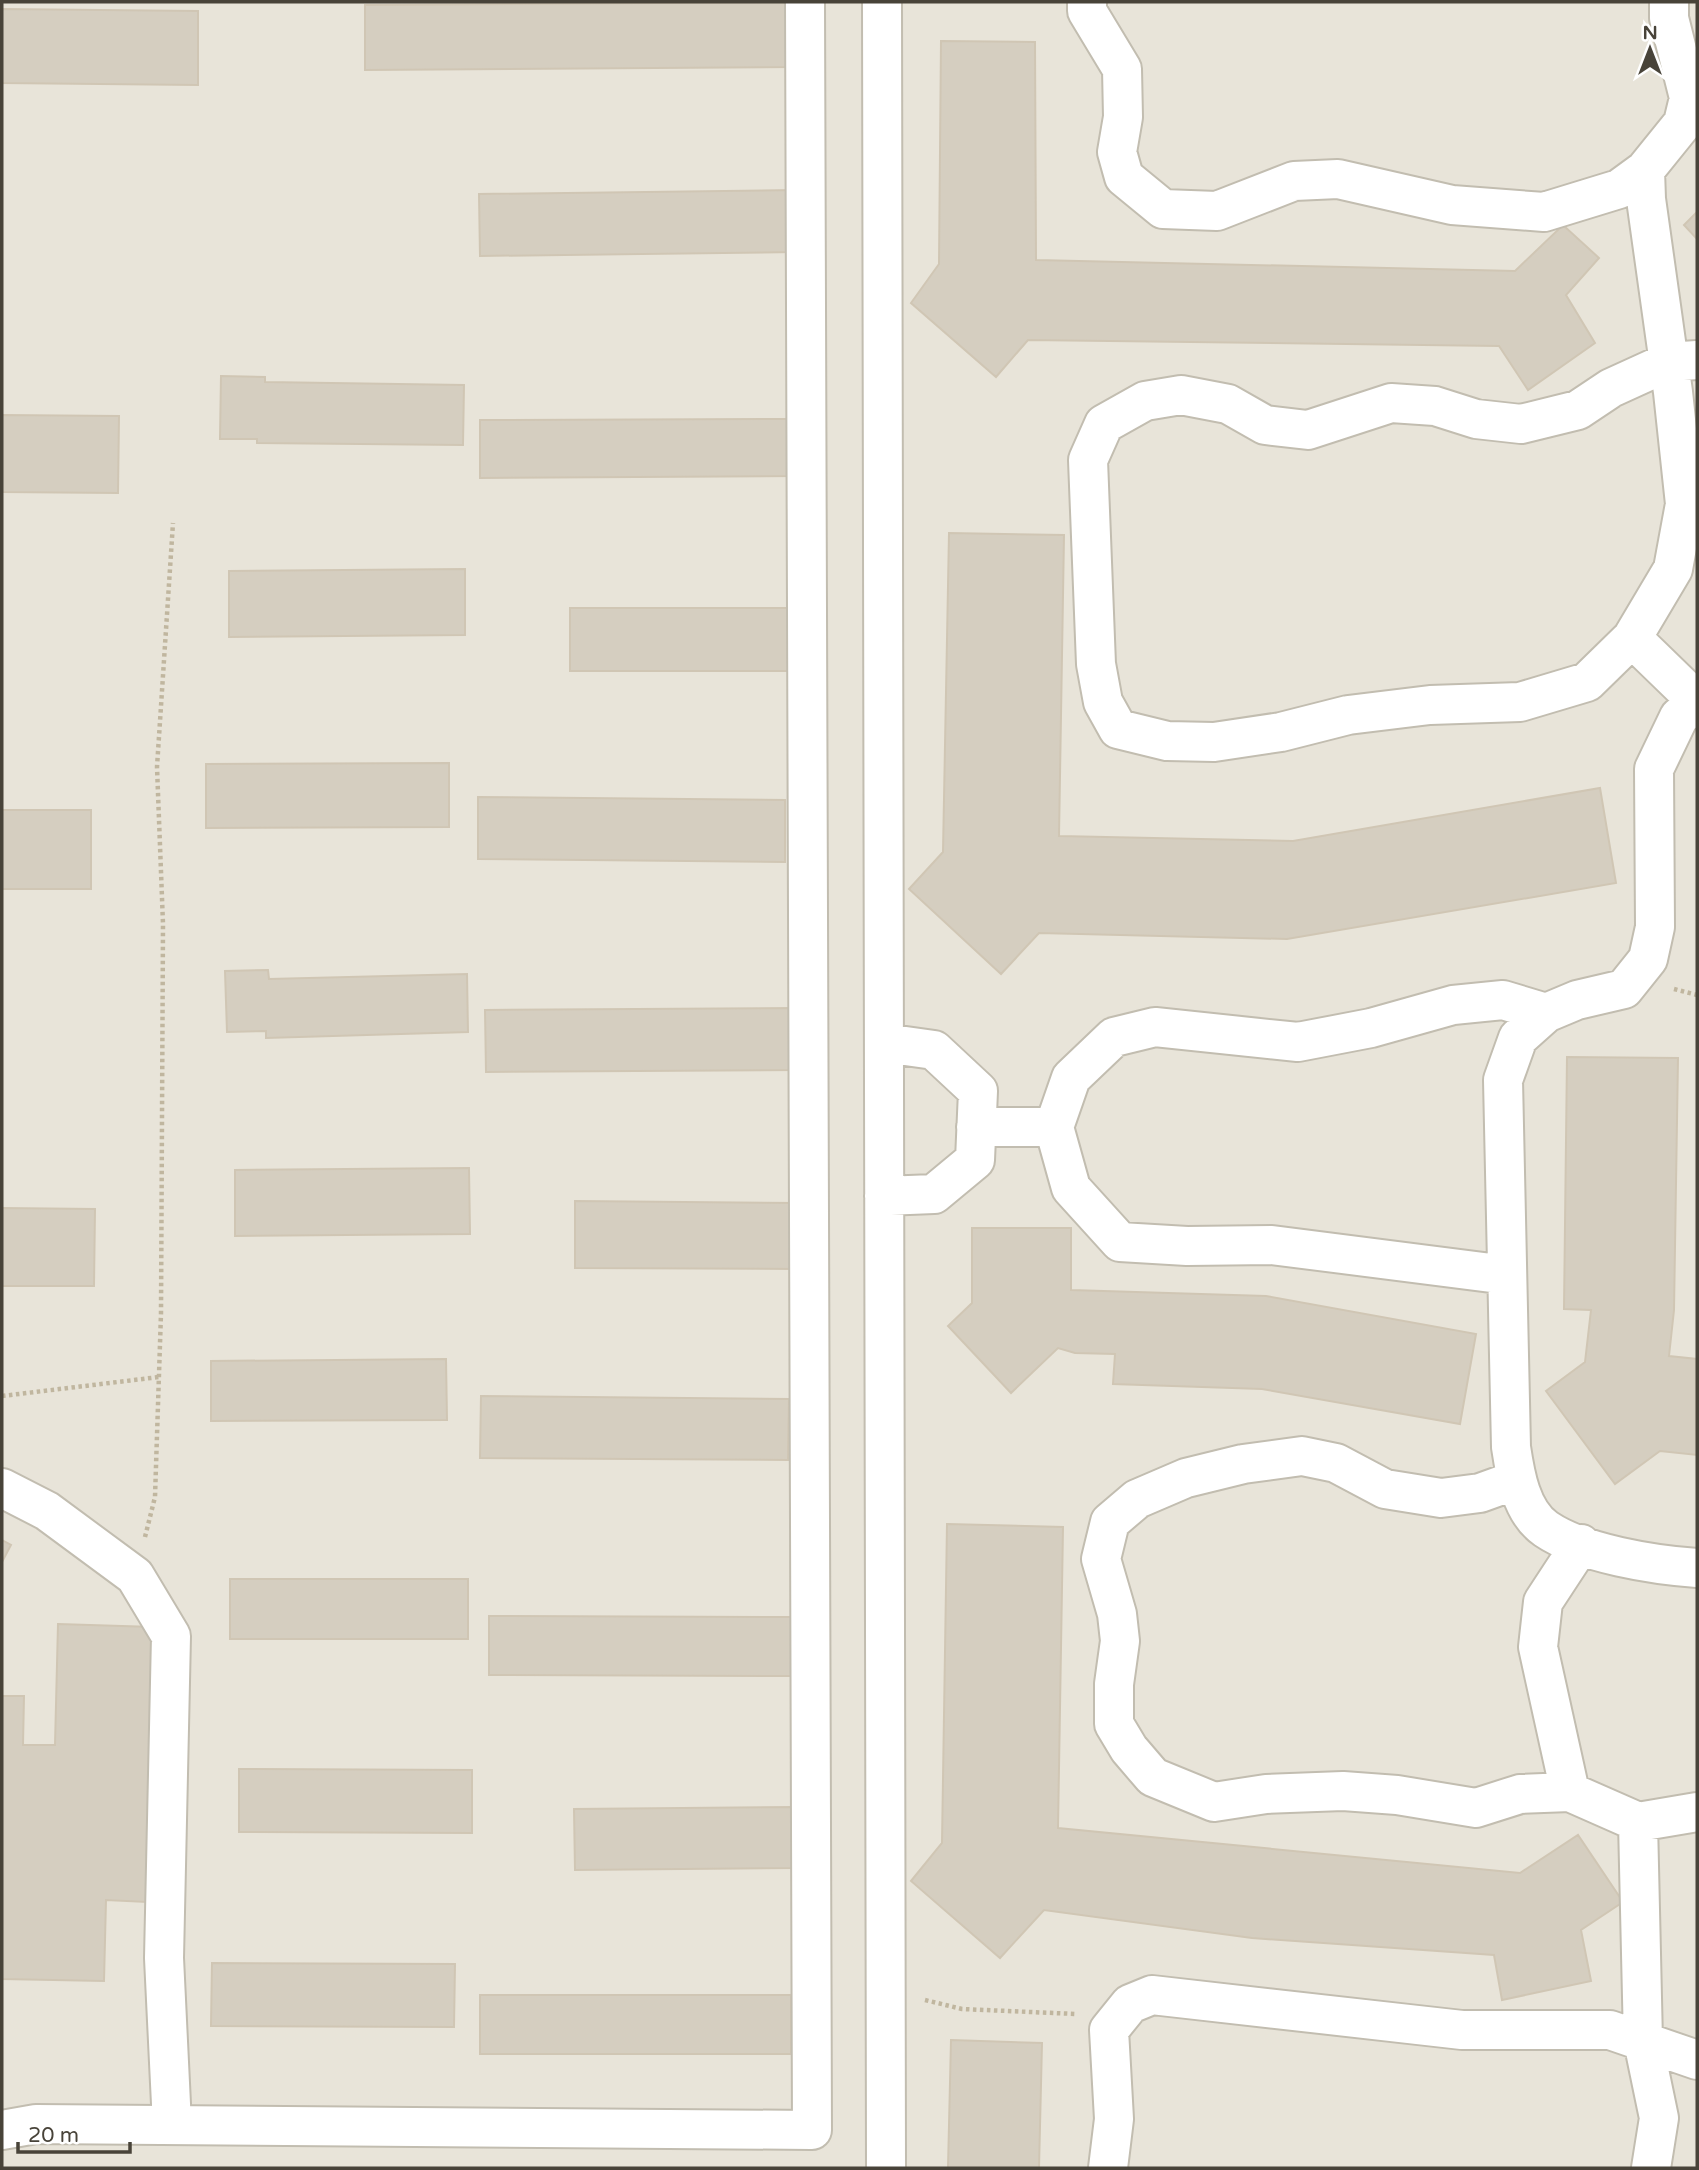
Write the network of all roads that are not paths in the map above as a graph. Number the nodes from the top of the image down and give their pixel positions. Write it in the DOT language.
graph roads {
  1 [pos="805,2"];
  2 [pos="882,2"];
  3 [pos="1087,2"];
  4 [pos="1668,2"];
  5 [pos="1693,100"];
  6 [pos="1645,170"];
  7 [pos="1683,361"];
  8 [pos="1632,638"];
  9 [pos="1697,701"];
  10 [pos="1546,1013"];
  11 [pos="884,1044"];
  12 [pos="976,1127"];
  13 [pos="1054,1127"];
  14 [pos="884,1196"];
  15 [pos="1507,1275"];
  16 [pos="1516,1480"];
  17 [pos="2,1488"];
  18 [pos="1581,1544"];
  19 [pos="1697,1569"];
  20 [pos="1570,1792"];
  21 [pos="1697,1812"];
  22 [pos="1638,1822"];
  23 [pos="1643,2041"];
  24 [pos="1697,2060"];
  25 [pos="172,2125"];
  26 [pos="2,2130"];
  27 [pos="886,2168"];
  28 [pos="1108,2168"];
  29 [pos="1651,2168"];
  1 -- 25 [label="lane"];
  2 -- 11 [label="lane"];
  3 -- 6 [label="lane"];
  4 -- 5 [label="lane"];
  5 -- 6 [label="lane"];
  6 -- 7 [label="lane"];
  7 -- 8 [label="lane"];
  7 -- 8 [label="lane"];
  8 -- 9 [label="lane"];
  9 -- 10 [label="lane"];
  10 -- 13 [label="lane"];
  10 -- 15 [label="lane"];
  11 -- 12 [label="lane"];
  11 -- 14 [label="lane"];
  12 -- 13 [label="lane"];
  12 -- 14 [label="lane"];
  13 -- 15 [label="lane"];
  14 -- 27 [label="lane"];
  15 -- 16 [label="lane"];
  16 -- 18 [label="lane"];
  16 -- 20 [label="lane"];
  17 -- 25 [label="lane"];
  18 -- 19 [label="lane"];
  18 -- 20 [label="lane"];
  20 -- 22 [label="lane"];
  21 -- 22 [label="lane"];
  22 -- 23 [label="lane"];
  23 -- 24 [label="lane"];
  23 -- 28 [label="lane"];
  23 -- 29 [label="lane"];
  25 -- 26 [label="lane"];
}
